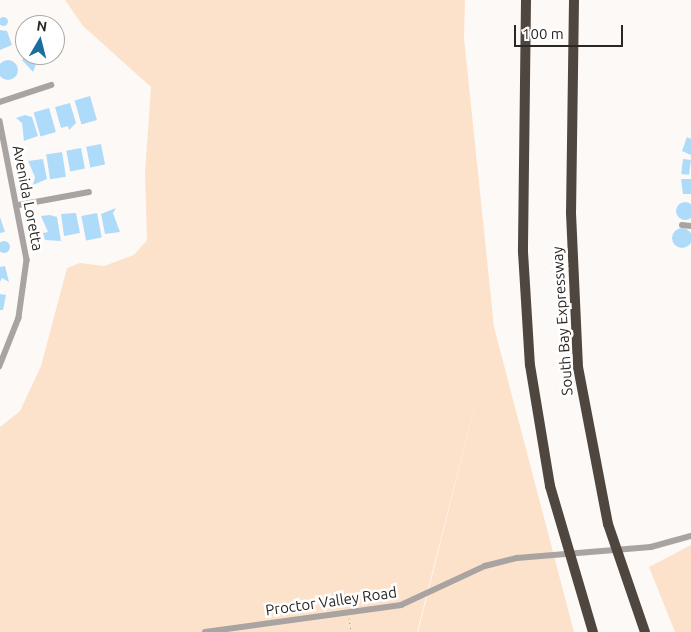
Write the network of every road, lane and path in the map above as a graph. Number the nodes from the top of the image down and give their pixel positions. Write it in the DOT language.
graph roads {
  1 [pos="526,0"];
  2 [pos="574,0"];
  3 [pos="51,85"];
  4 [pos="0,102"];
  5 [pos="0,121"];
  6 [pos="89,192"];
  7 [pos="19,205"];
  8 [pos="682,224"];
  9 [pos="691,226"];
  10 [pos="0,366"];
  11 [pos="691,536"];
  12 [pos="348,612"];
  13 [pos="204,632"];
  14 [pos="351,632"];
  15 [pos="593,632"];
  16 [pos="645,632"];
  1 -- 15 [label="highway"];
  2 -- 16 [label="highway, South Bay Expressway"];
  3 -- 4 [label="street"];
  5 -- 7 [label="street, Avenida Loretta"];
  6 -- 7 [label="street"];
  7 -- 10 [label="street, Avenida Loretta"];
  8 -- 9 [label="street"];
  11 -- 12 [label="street, Proctor Valley Road"];
  12 -- 13 [label="street, Proctor Valley Road"];
  12 -- 14 [label="path"];
}
